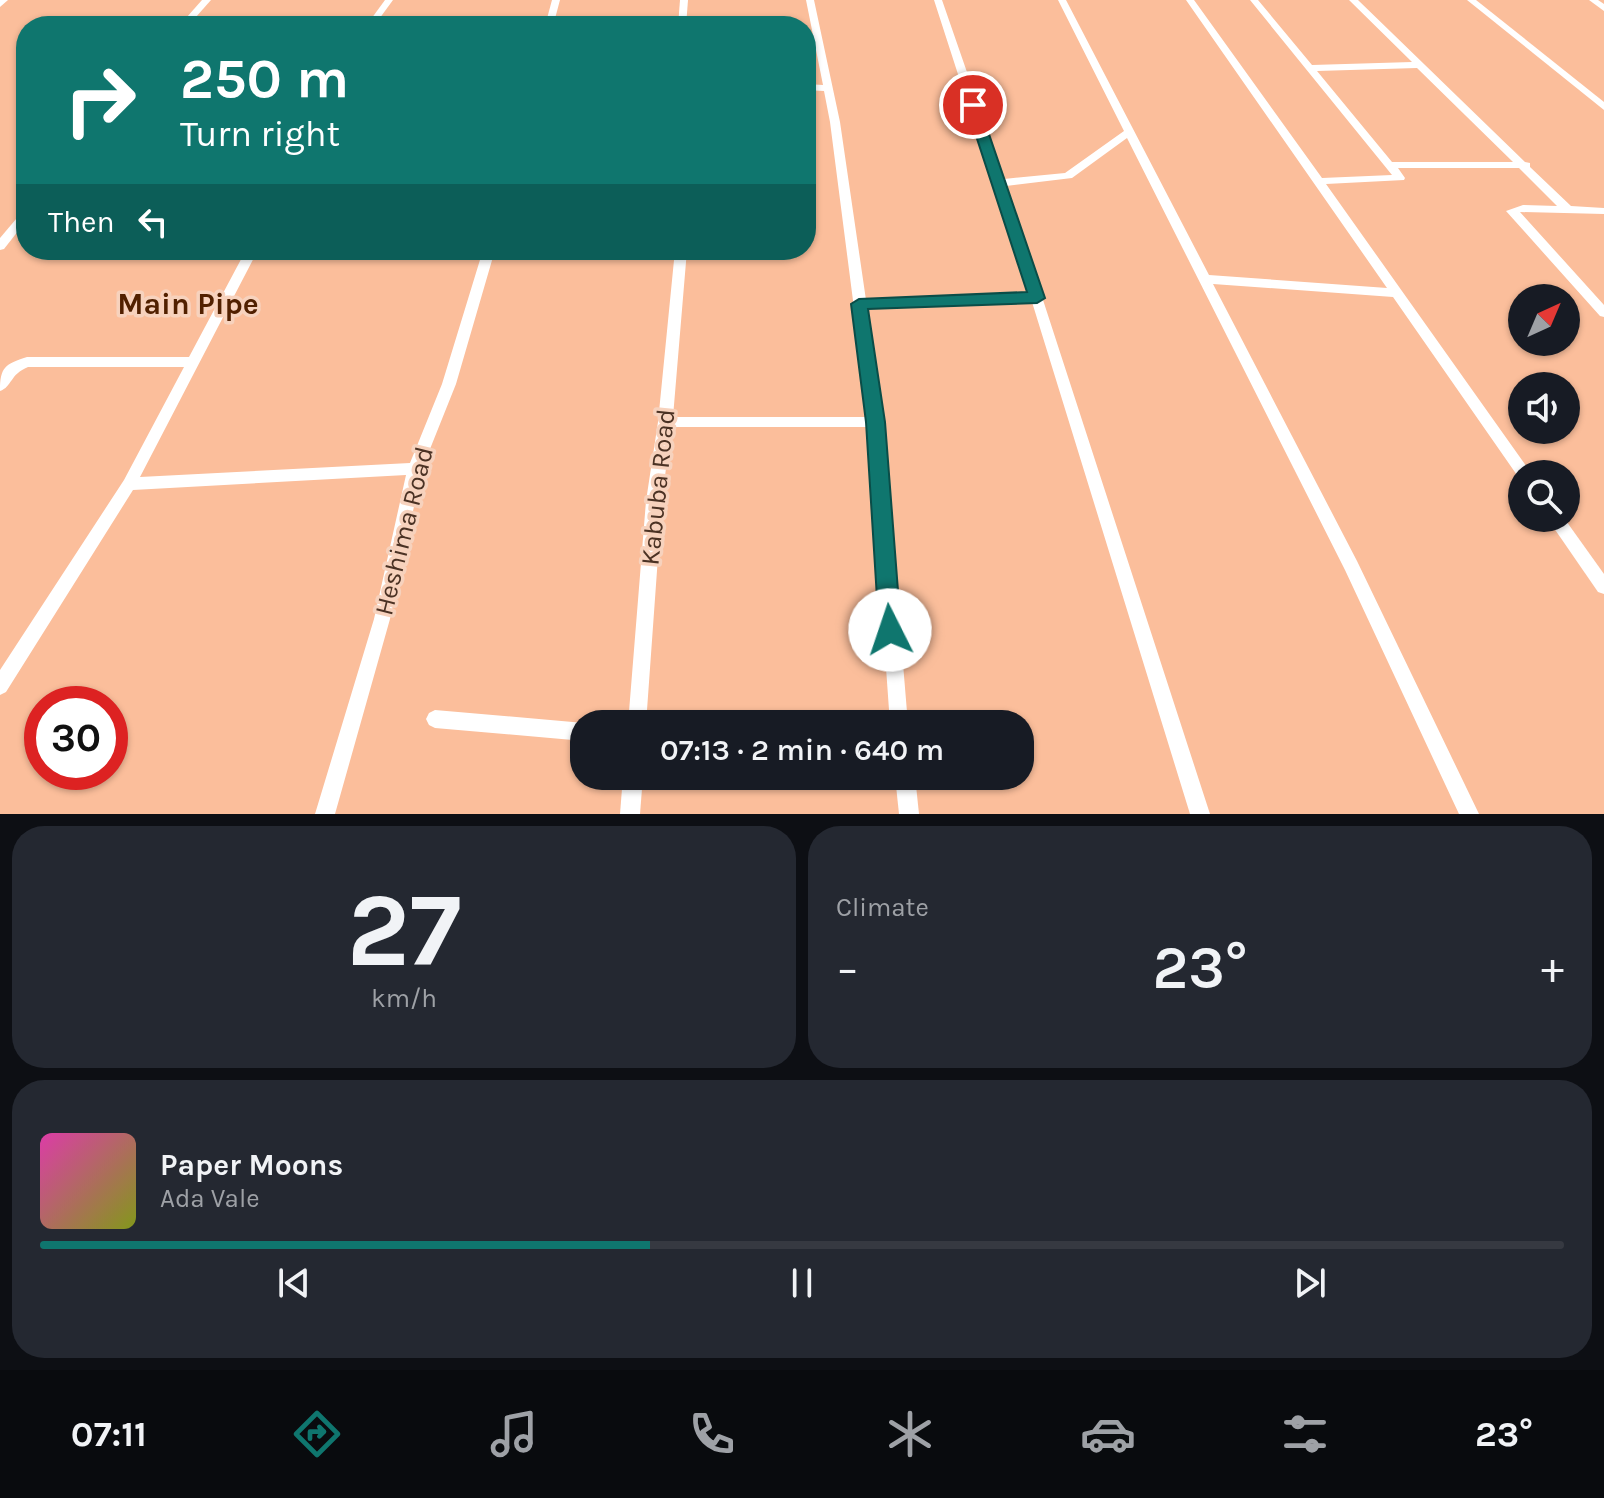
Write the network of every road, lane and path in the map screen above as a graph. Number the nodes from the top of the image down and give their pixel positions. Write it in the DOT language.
graph roads {
  1 [pos="207,0"];
  2 [pos="938,0"];
  3 [pos="1062,0"];
  4 [pos="1190,0"];
  5 [pos="1254,0"];
  6 [pos="1353,0"];
  7 [pos="1471,0"];
  8 [pos="1593,0"];
  9 [pos="1604,8"];
  10 [pos="192,16"];
  11 [pos="816,31"];
  12 [pos="1419,65"];
  13 [pos="1310,68"];
  14 [pos="816,87"];
  15 [pos="827,88"];
  16 [pos="1604,107"];
  17 [pos="1129,132"];
  18 [pos="1391,165"];
  19 [pos="1526,165"];
  20 [pos="1321,181"];
  21 [pos="1000,183"];
  22 [pos="1567,209"];
  23 [pos="1604,211"];
  24 [pos="16,226"];
  25 [pos="0,246"];
  26 [pos="247,260"];
  27 [pos="486,260"];
  28 [pos="680,260"];
  29 [pos="1205,279"];
  30 [pos="1395,293"];
  31 [pos="1037,298"];
  32 [pos="859,304"];
  33 [pos="1604,313"];
  34 [pos="194,362"];
  35 [pos="0,386"];
  36 [pos="665,422"];
  37 [pos="876,422"];
  38 [pos="1514,460"];
  39 [pos="415,469"];
  40 [pos="129,484"];
  41 [pos="1565,532"];
  42 [pos="1604,587"];
  43 [pos="0,686"];
  44 [pos="638,710"];
  45 [pos="898,710"];
  46 [pos="435,719"];
  47 [pos="570,731"];
  48 [pos="632,790"];
  49 [pos="906,790"];
  50 [pos="325,814"];
  51 [pos="630,814"];
  52 [pos="909,814"];
  53 [pos="1200,814"];
  54 [pos="1469,814"];
  1 -- 10 [label="street"];
  2 -- 21 [label="street"];
  3 -- 17 [label="street"];
  4 -- 20 [label="street"];
  5 -- 13 [label="street"];
  6 -- 12 [label="street"];
  7 -- 16 [label="street"];
  8 -- 9 [label="street"];
  11 -- 15 [label="street"];
  12 -- 13 [label="street"];
  12 -- 19 [label="street"];
  13 -- 18 [label="street"];
  14 -- 15 [label="street"];
  15 -- 32 [label="street"];
  17 -- 21 [label="street"];
  17 -- 29 [label="street"];
  18 -- 19 [label="street"];
  18 -- 20 [label="street"];
  19 -- 22 [label="street"];
  20 -- 30 [label="street"];
  21 -- 31 [label="street"];
  22 -- 23 [label="street"];
  22 -- 33 [label="street"];
  24 -- 25 [label="street"];
  26 -- 34 [label="street"];
  27 -- 39 [label="street, Heshima Road"];
  28 -- 36 [label="street, Kabuba Road"];
  29 -- 30 [label="street"];
  29 -- 54 [label="street"];
  30 -- 38 [label="street"];
  31 -- 32 [label="street"];
  31 -- 53 [label="street"];
  32 -- 37 [label="street"];
  34 -- 35 [label="street"];
  34 -- 40 [label="street"];
  36 -- 37 [label="street"];
  36 -- 44 [label="street, Kabuba Road"];
  37 -- 45 [label="street"];
  39 -- 40 [label="street"];
  39 -- 50 [label="street, Heshima Road"];
  40 -- 43 [label="street"];
  41 -- 42 [label="street"];
  46 -- 47 [label="street"];
  48 -- 51 [label="street"];
  49 -- 52 [label="street"];
}
